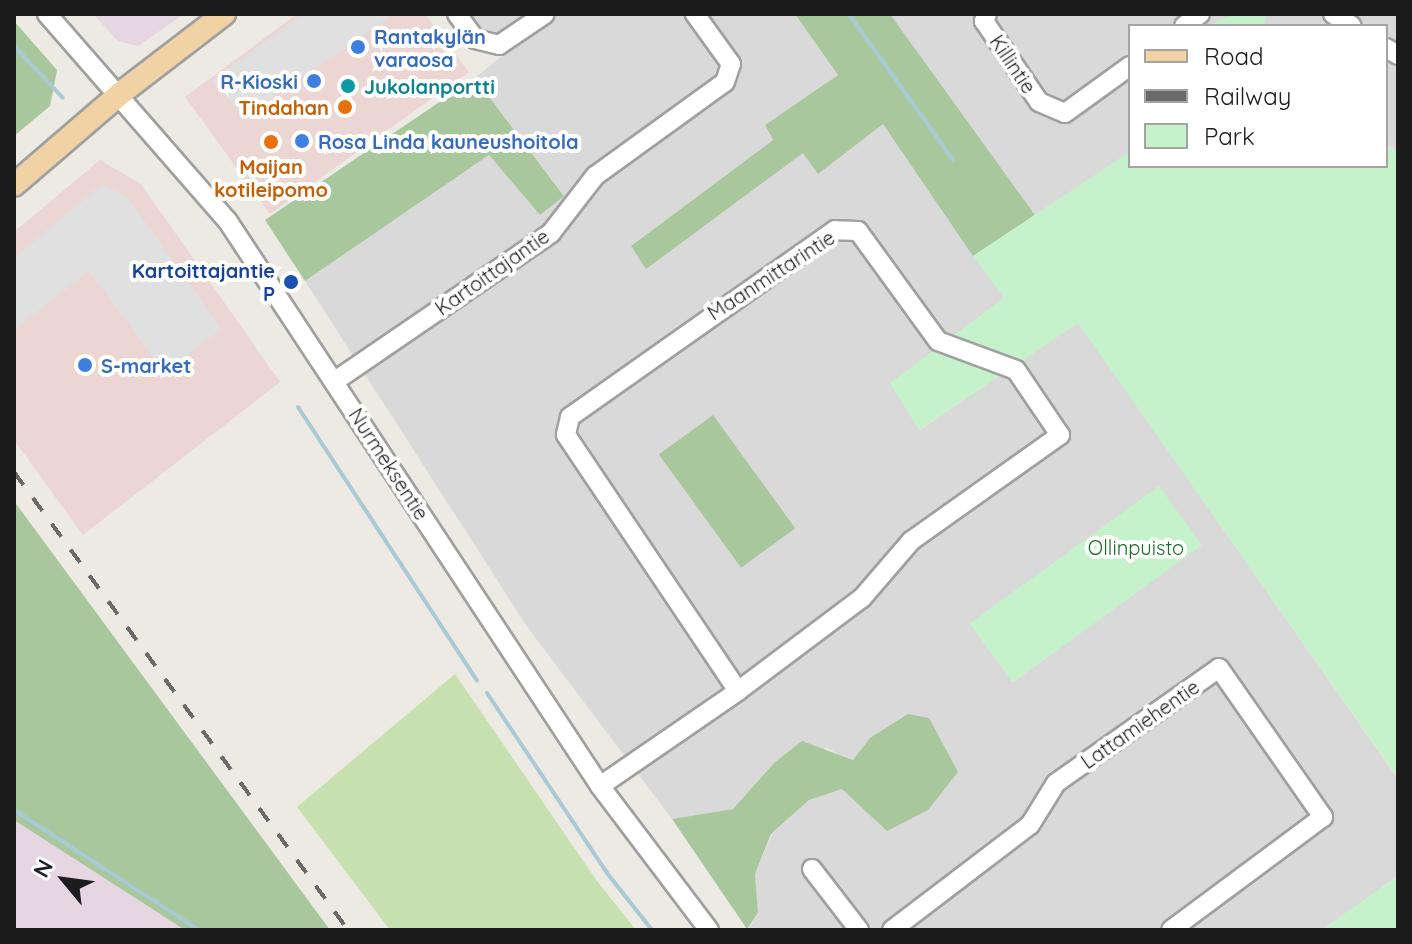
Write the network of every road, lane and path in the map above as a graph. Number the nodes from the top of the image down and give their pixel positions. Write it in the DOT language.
graph roads {
  1 [pos="47,14"];
  2 [pos="224,14"];
  3 [pos="457,14"];
  4 [pos="545,14"];
  5 [pos="695,14"];
  6 [pos="987,14"];
  7 [pos="1128,67"];
  8 [pos="121,93"];
  9 [pos="14,185"];
  10 [pos="335,381"];
  11 [pos="738,691"];
  12 [pos="600,786"];
  13 [pos="812,869"];
  14 [pos="709,930"];
  15 [pos="859,930"];
  16 [pos="892,930"];
  17 [pos="1171,930"];
  1 -- 8 [label="street, Nurmeksentie"];
  2 -- 8 [label="main road"];
  3 -- 4 [label="street"];
  5 -- 10 [label="street, Kartoittajantie"];
  6 -- 7 [label="street, Killintie"];
  8 -- 9 [label="main road"];
  8 -- 10 [label="street, Nurmeksentie"];
  10 -- 12 [label="street, Nurmeksentie"];
  11 -- 11 [label="street, Maanmittarintie"];
  11 -- 12 [label="street, Maanmittarintie"];
  12 -- 14 [label="street, Nurmeksentie"];
  13 -- 15 [label="street"];
  16 -- 17 [label="street, Lattamiehentie"];
}
